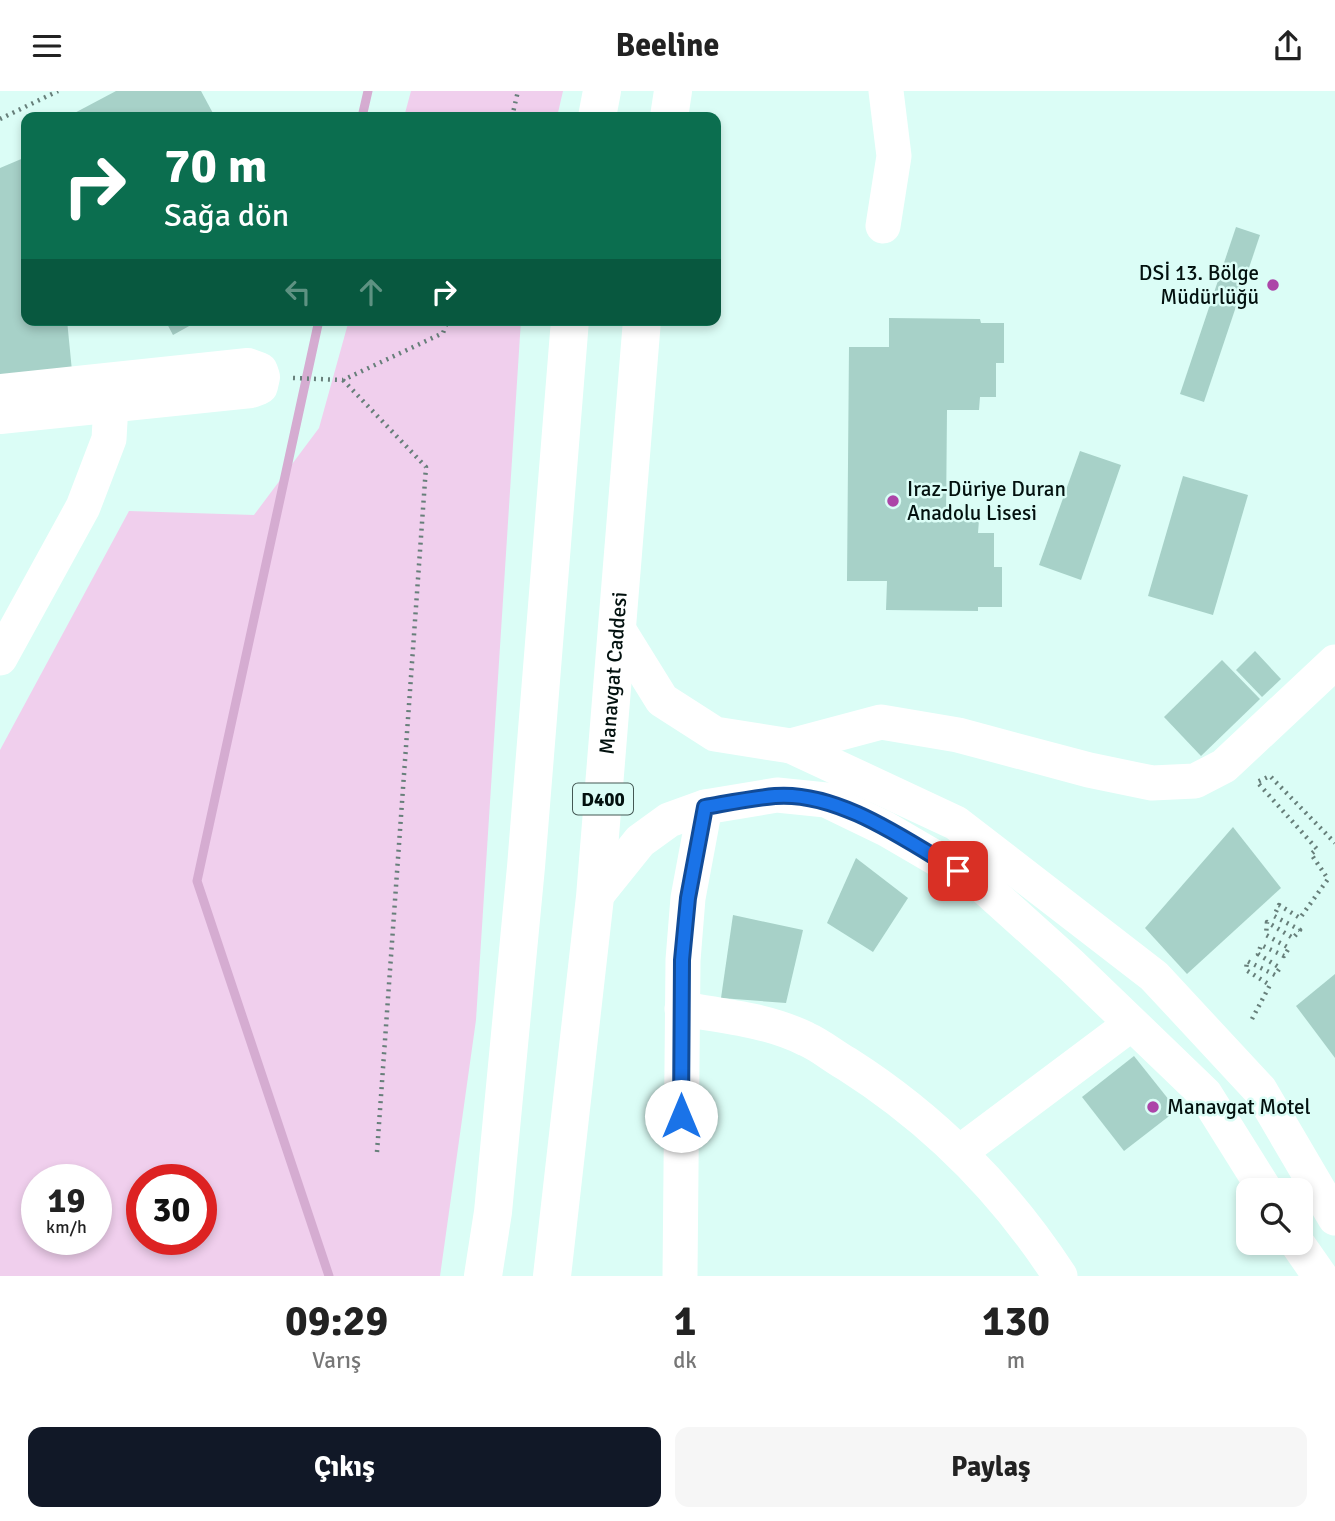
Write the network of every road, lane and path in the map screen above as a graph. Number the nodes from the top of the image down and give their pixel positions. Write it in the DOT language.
graph roads {
  1 [pos="58,91"];
  2 [pos="518,91"];
  3 [pos="602,91"];
  4 [pos="673,91"];
  5 [pos="886,91"];
  6 [pos="513,112"];
  7 [pos="598,112"];
  8 [pos="670,112"];
  9 [pos="0,119"];
  10 [pos="883,226"];
  11 [pos="446,326"];
  12 [pos="570,326"];
  13 [pos="642,326"];
  14 [pos="261,377"];
  15 [pos="342,380"];
  16 [pos="0,393"];
  17 [pos="111,404"];
  18 [pos="0,415"];
  19 [pos="618,629"];
  20 [pos="0,658"];
  21 [pos="1335,662"];
  22 [pos="791,746"];
  23 [pos="705,807"];
  24 [pos="1335,843"];
  25 [pos="595,897"];
  26 [pos="682,1009"];
  27 [pos="1252,1019"];
  28 [pos="1131,1024"];
  29 [pos="377,1152"];
  30 [pos="960,1152"];
  31 [pos="1258,1178"];
  32 [pos="1335,1218"];
  33 [pos="1305,1255"];
  34 [pos="483,1276"];
  35 [pos="552,1276"];
  36 [pos="680,1276"];
  37 [pos="1060,1276"];
  38 [pos="1320,1276"];
  1 -- 9 [label="path"];
  2 -- 6 [label="path"];
  3 -- 7 [label="main road"];
  4 -- 8 [label="main road"];
  5 -- 10 [label="street"];
  11 -- 15 [label="path"];
  12 -- 34 [label="main road"];
  13 -- 19 [label="main road, Manavgat Caddesi / D400"];
  14 -- 15 [label="path"];
  14 -- 16 [label="main road"];
  14 -- 17 [label="main road"];
  15 -- 29 [label="path"];
  17 -- 18 [label="main road"];
  17 -- 20 [label="street"];
  19 -- 22 [label="street"];
  19 -- 25 [label="main road, Manavgat Caddesi / D400"];
  21 -- 22 [label="street"];
  22 -- 32 [label="street"];
  23 -- 25 [label="street"];
  23 -- 26 [label="street"];
  23 -- 28 [label="street"];
  24 -- 27 [label="path"];
  25 -- 35 [label="main road, Manavgat Caddesi / D400"];
  26 -- 30 [label="street"];
  26 -- 36 [label="street"];
  28 -- 30 [label="street"];
  28 -- 31 [label="street"];
  30 -- 37 [label="street"];
  33 -- 38 [label="street"];
}
